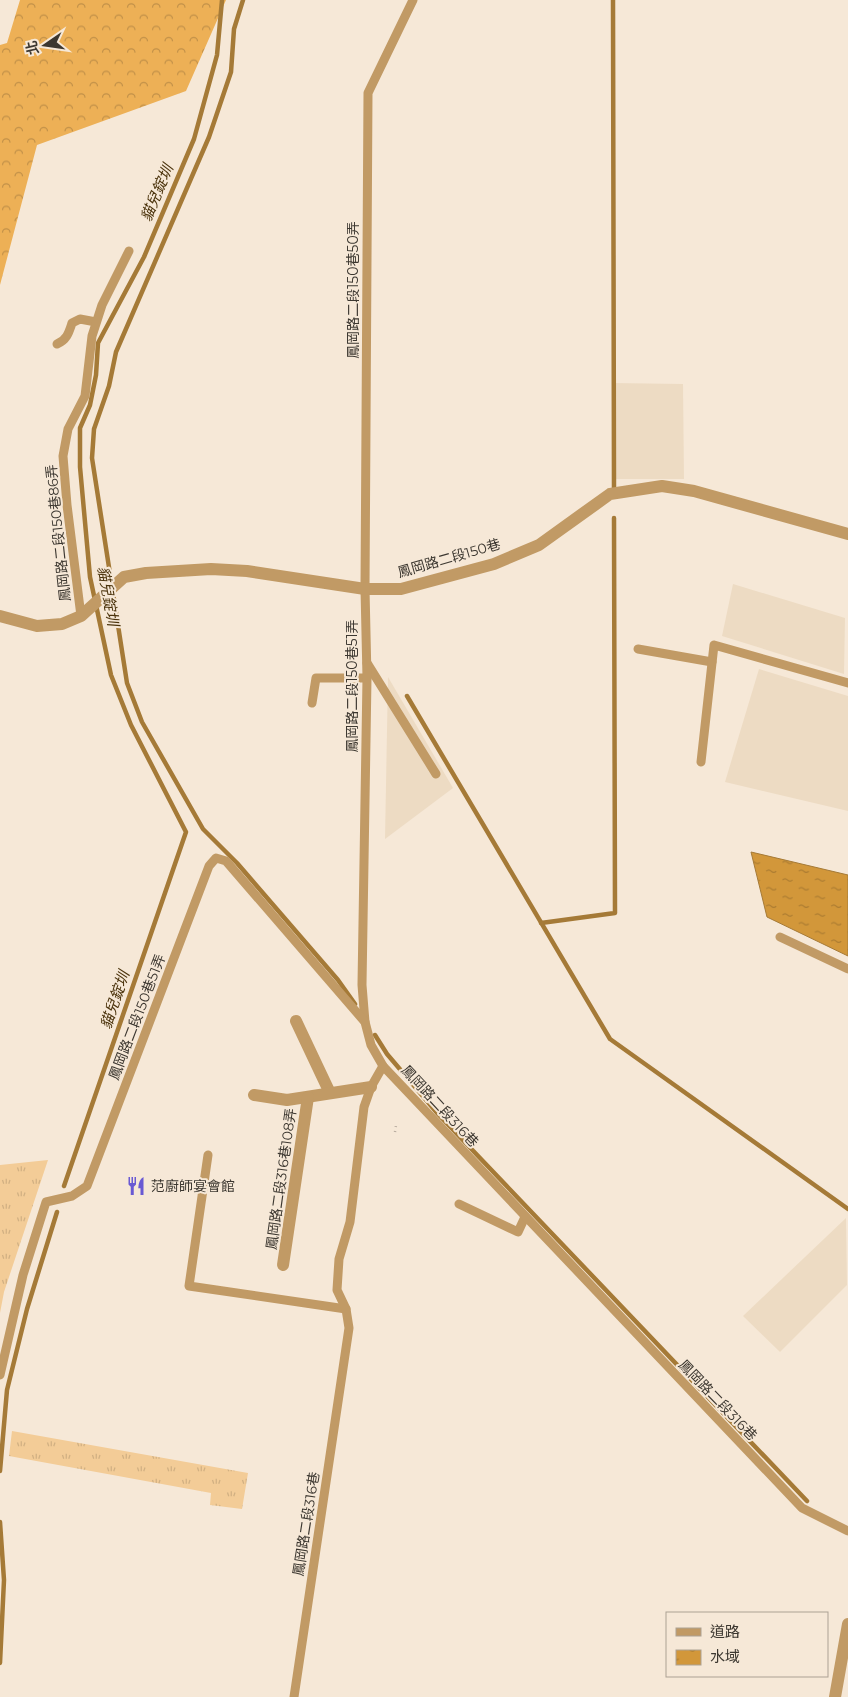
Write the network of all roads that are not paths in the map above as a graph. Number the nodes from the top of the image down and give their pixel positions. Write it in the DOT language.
graph roads {
  1 [pos="413,0"];
  2 [pos="129,251"];
  3 [pos="96,322"];
  4 [pos="57,344"];
  5 [pos="848,534"];
  6 [pos="365,589"];
  7 [pos="0,616"];
  8 [pos="81,616"];
  9 [pos="638,649"];
  10 [pos="366,662"];
  11 [pos="712,662"];
  12 [pos="367,678"];
  13 [pos="848,683"];
  14 [pos="312,703"];
  15 [pos="701,762"];
  16 [pos="436,774"];
  17 [pos="780,937"];
  18 [pos="848,968"];
  19 [pos="296,1021"];
  20 [pos="365,1022"];
  21 [pos="383,1066"];
  22 [pos="371,1087"];
  23 [pos="330,1093"];
  24 [pos="254,1095"];
  25 [pos="308,1097"];
  26 [pos="208,1155"];
  27 [pos="459,1204"];
  28 [pos="525,1217"];
  29 [pos="283,1265"];
  30 [pos="346,1309"];
  31 [pos="0,1375"];
  32 [pos="848,1531"];
  33 [pos="848,1624"];
  34 [pos="294,1697"];
  35 [pos="836,1697"];
  1 -- 6 [label="lane, 鳳岡路二段150巷50弄"];
  2 -- 3 [label="lane, 鳳岡路二段150巷86弄"];
  3 -- 4 [label="lane"];
  3 -- 8 [label="lane, 鳳岡路二段150巷86弄"];
  5 -- 6 [label="street, 鳳岡路二段150巷"];
  6 -- 8 [label="street, 鳳岡路二段150巷"];
  6 -- 10 [label="lane, 鳳岡路二段150巷51弄"];
  7 -- 8 [label="street"];
  9 -- 11 [label="lane"];
  10 -- 12 [label="lane, 鳳岡路二段150巷51弄"];
  10 -- 16 [label="lane"];
  11 -- 13 [label="lane"];
  11 -- 15 [label="lane"];
  12 -- 14 [label="lane"];
  12 -- 20 [label="lane, 鳳岡路二段150巷51弄"];
  17 -- 18 [label="lane"];
  19 -- 23 [label="street"];
  20 -- 21 [label="lane, 鳳岡路二段150巷51弄"];
  20 -- 31 [label="lane, 鳳岡路二段150巷51弄"];
  21 -- 22 [label="lane, 鳳岡路二段316巷"];
  21 -- 28 [label="lane, 鳳岡路二段316巷"];
  22 -- 23 [label="street, 鳳岡路二段316巷108弄"];
  22 -- 30 [label="lane, 鳳岡路二段316巷"];
  23 -- 25 [label="street, 鳳岡路二段316巷108弄"];
  24 -- 25 [label="street, 鳳岡路二段316巷108弄"];
  25 -- 29 [label="street, 鳳岡路二段316巷108弄"];
  26 -- 30 [label="lane"];
  27 -- 28 [label="lane"];
  28 -- 32 [label="lane, 鳳岡路二段316巷"];
  30 -- 34 [label="lane, 鳳岡路二段316巷"];
  33 -- 35 [label="street"];
}
